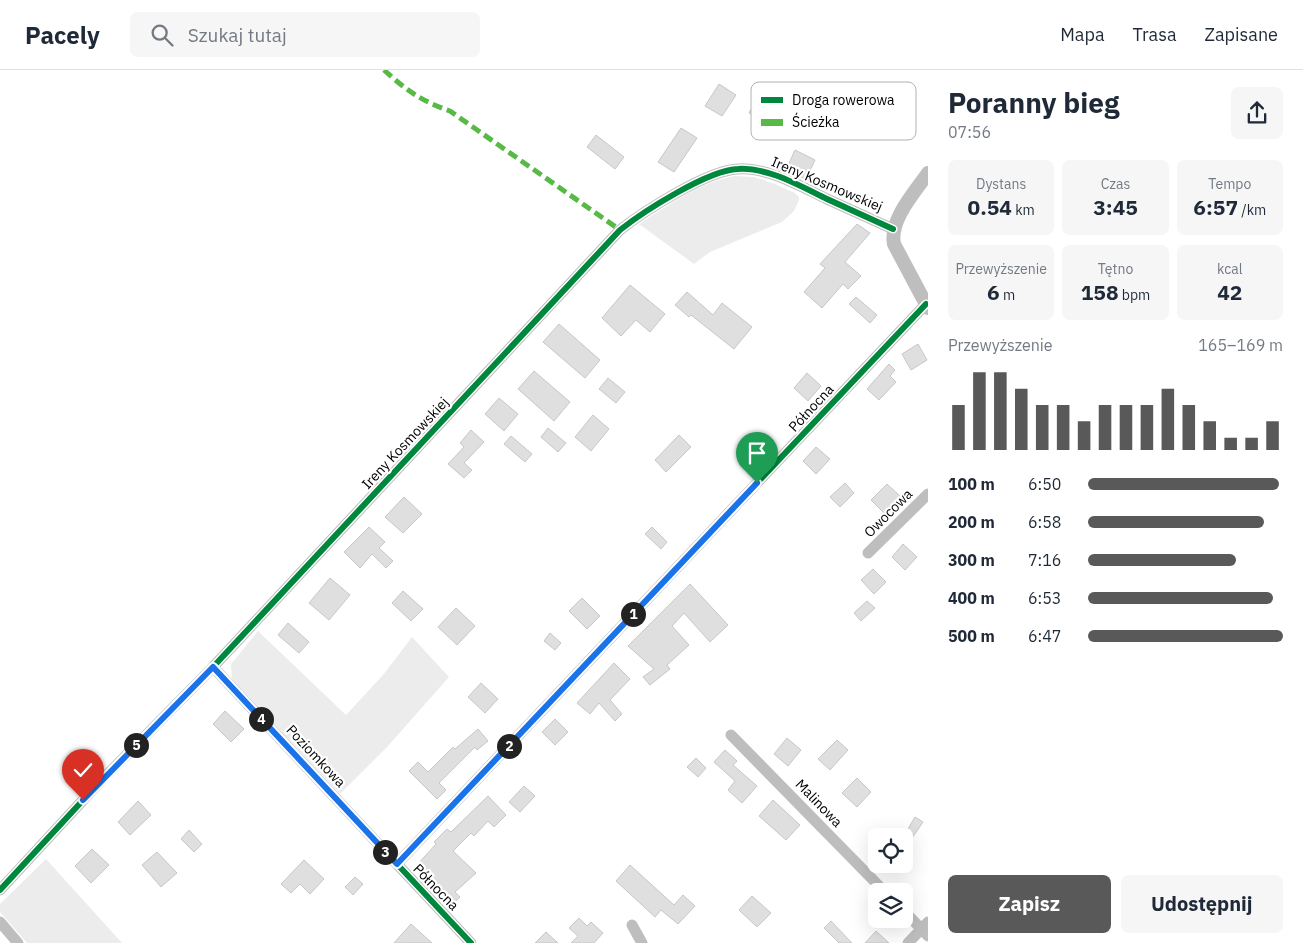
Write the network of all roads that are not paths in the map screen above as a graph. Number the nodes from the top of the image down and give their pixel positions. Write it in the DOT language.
graph roads {
  1 [pos="928,173"];
  2 [pos="893,229"];
  3 [pos="927,306"];
  4 [pos="928,494"];
  5 [pos="868,553"];
  6 [pos="213,667"];
  7 [pos="732,735"];
  8 [pos="397,864"];
  9 [pos="876,883"];
  10 [pos="0,890"];
  11 [pos="913,918"];
  12 [pos="0,922"];
  13 [pos="632,925"];
  14 [pos="926,929"];
  15 [pos="18,943"];
  16 [pos="472,943"];
  17 [pos="642,943"];
  18 [pos="908,943"];
  1 -- 2 [label="street"];
  2 -- 3 [label="street"];
  2 -- 6 [label="street, Ireny Kosmowskiej"];
  3 -- 8 [label="street, Północna"];
  4 -- 5 [label="street, Owocowa"];
  6 -- 8 [label="street, Poziomkowa"];
  6 -- 10 [label="street, Ireny Kosmowskiej"];
  7 -- 9 [label="street, Malinowa"];
  8 -- 16 [label="street, Północna"];
  11 -- 14 [label="street"];
  12 -- 15 [label="street"];
  13 -- 17 [label="street"];
  14 -- 18 [label="street"];
}
